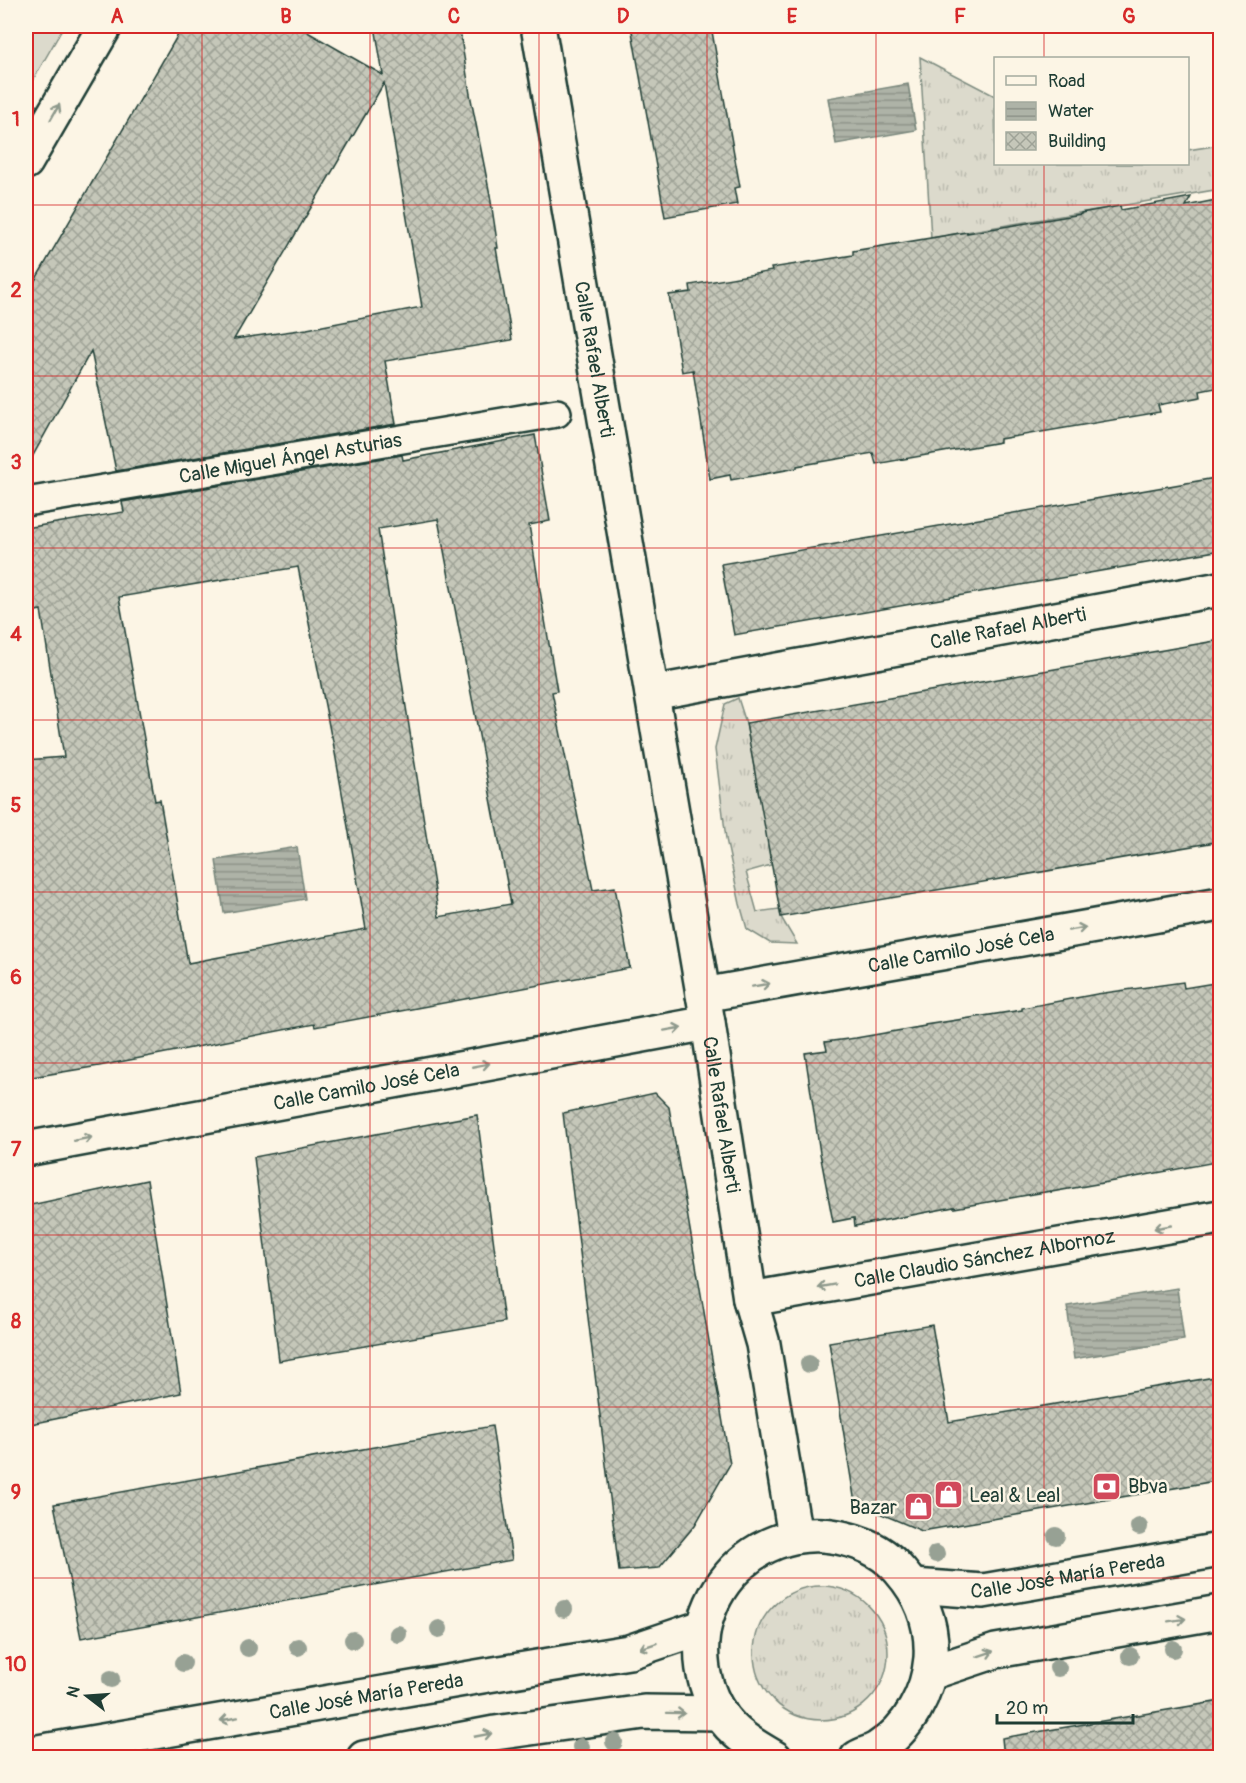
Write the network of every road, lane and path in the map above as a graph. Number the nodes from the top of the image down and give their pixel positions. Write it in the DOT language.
graph roads {
  1 [pos="105,26"];
  2 [pos="538,26"];
  3 [pos="26,162"];
  4 [pos="557,413"];
  5 [pos="26,501"];
  6 [pos="1221,589"];
  7 [pos="652,693"];
  8 [pos="1221,904"];
  9 [pos="706,1009"];
  10 [pos="26,1149"];
  11 [pos="1221,1217"];
  12 [pos="750,1299"];
  13 [pos="795,1536"];
  14 [pos="1221,1550"];
  15 [pos="914,1586"];
  16 [pos="1221,1612"];
  17 [pos="703,1627"];
  18 [pos="930,1673"];
  19 [pos="720,1713"];
  20 [pos="26,1754"];
  21 [pos="364,1758"];
  22 [pos="775,1758"];
  23 [pos="857,1758"];
  3 -- 1 [label="street, one-way"];
  2 -- 7 [label="street, Calle Rafael Alberti"];
  4 -- 5 [label="street, Calle Miguel Ángel Asturias"];
  6 -- 7 [label="street, Calle Rafael Alberti"];
  7 -- 9 [label="street, Calle Rafael Alberti"];
  9 -- 8 [label="street, Calle Camilo José Cela, one-way"];
  10 -- 9 [label="street, Calle Camilo José Cela, one-way"];
  9 -- 12 [label="street, Calle Rafael Alberti"];
  11 -- 12 [label="street, Calle Claudio Sánchez Albornoz, one-way"];
  12 -- 13 [label="street, Calle Rafael Alberti"];
  13 -- 15 [label="street"];
  13 -- 17 [label="street"];
  14 -- 15 [label="street, Calle José María Pereda"];
  15 -- 18 [label="street"];
  18 -- 16 [label="street, one-way"];
  17 -- 19 [label="street"];
  17 -- 20 [label="street, Calle José María Pereda, one-way"];
  18 -- 23 [label="street"];
  21 -- 19 [label="street, one-way"];
  19 -- 22 [label="street"];
}
